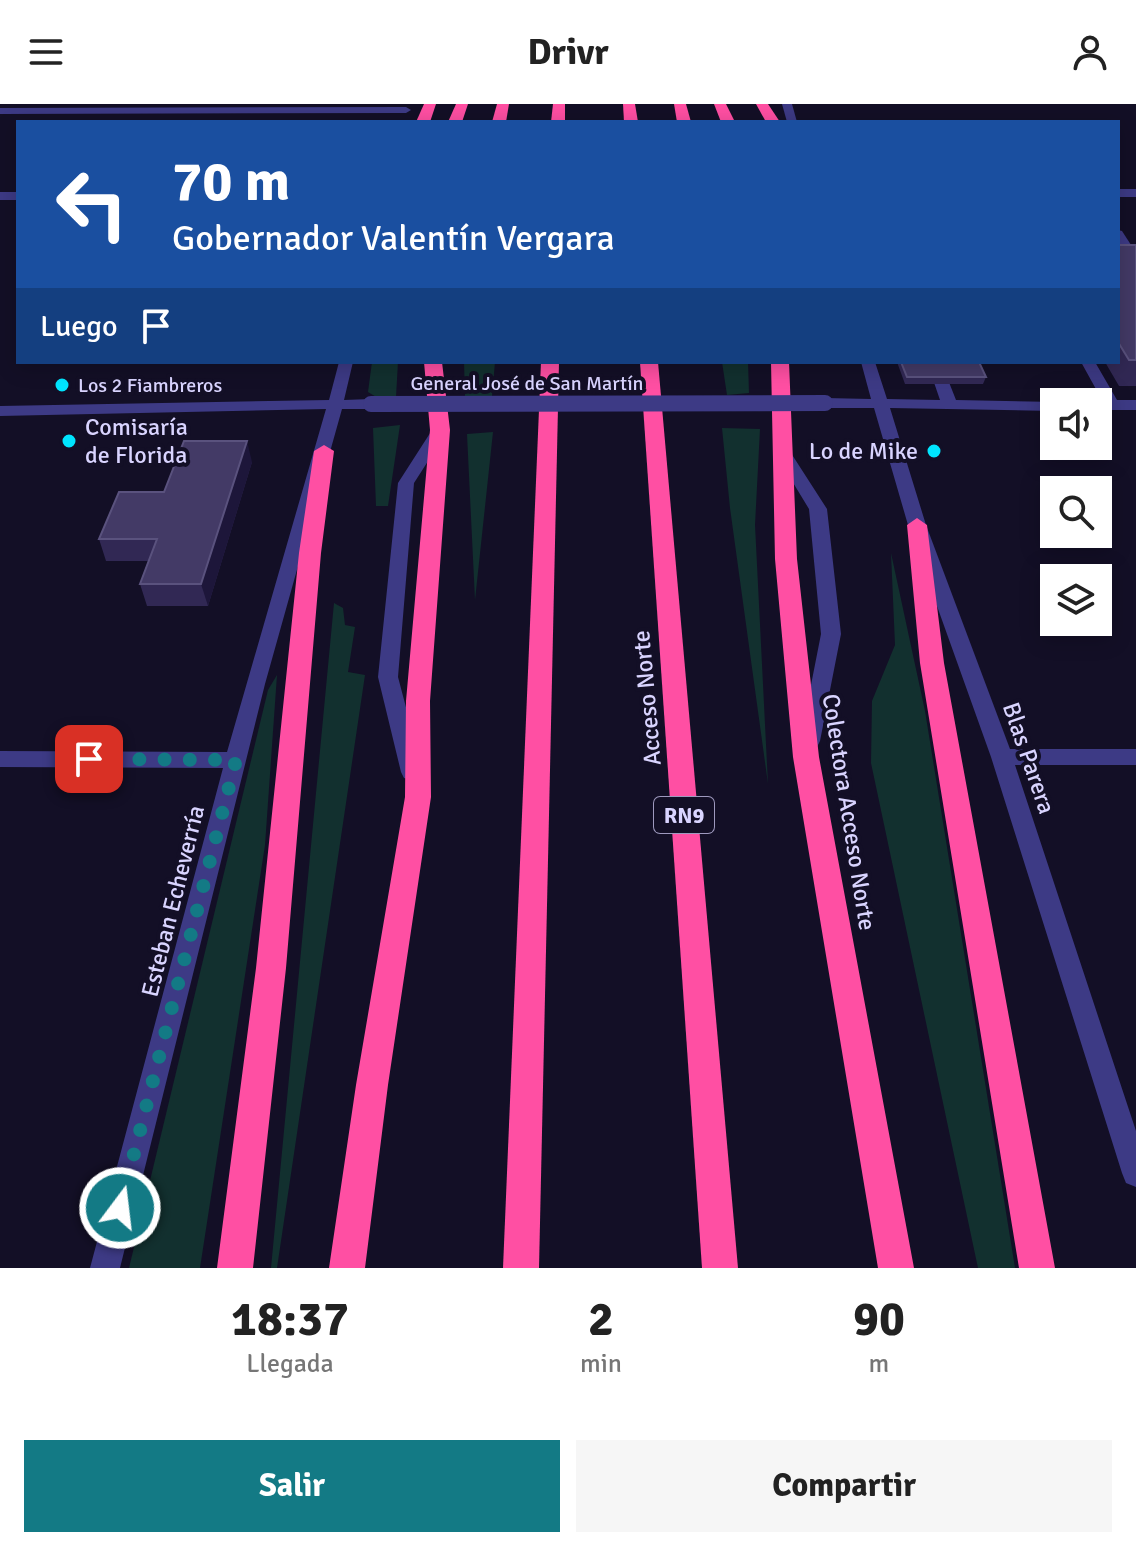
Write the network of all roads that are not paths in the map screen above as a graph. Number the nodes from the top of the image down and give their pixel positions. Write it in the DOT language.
graph roads {
  1 [pos="0,111"];
  2 [pos="405,112"];
  3 [pos="1120,237"];
  4 [pos="1120,252"];
  5 [pos="346,364"];
  6 [pos="433,364"];
  7 [pos="550,364"];
  8 [pos="649,364"];
  9 [pos="780,364"];
  10 [pos="869,364"];
  11 [pos="935,364"];
  12 [pos="1089,364"];
  13 [pos="1098,388"];
  14 [pos="881,404"];
  15 [pos="950,405"];
  16 [pos="1112,405"];
  17 [pos="1136,405"];
  18 [pos="335,406"];
  19 [pos="1040,406"];
  20 [pos="0,411"];
  21 [pos="440,430"];
  22 [pos="324,451"];
  23 [pos="783,453"];
  24 [pos="917,525"];
  25 [pos="806,757"];
  26 [pos="1002,757"];
  27 [pos="1136,757"];
  28 [pos="0,759"];
  29 [pos="236,760"];
  30 [pos="418,797"];
  31 [pos="1136,1173"];
  32 [pos="105,1268"];
  33 [pos="235,1268"];
  34 [pos="347,1268"];
  35 [pos="521,1268"];
  36 [pos="720,1268"];
  37 [pos="896,1268"];
  38 [pos="1037,1268"];
  1 -- 2 [label="street"];
  3 -- 4 [label="street"];
  5 -- 18 [label="street, Esteban Echeverría"];
  6 -- 21 [label="highway"];
  7 -- 35 [label="highway"];
  8 -- 36 [label="highway, Acceso Norte / RN9"];
  9 -- 23 [label="highway, Colectora Acceso Norte"];
  10 -- 14 [label="street, Blas Parera"];
  11 -- 15 [label="street"];
  12 -- 13 [label="street"];
  14 -- 15 [label="street, General José de San Martín"];
  14 -- 18 [label="street, General José de San Martín, bridge"];
  14 -- 24 [label="street, Blas Parera"];
  15 -- 19 [label="street, General José de San Martín"];
  16 -- 17 [label="street"];
  18 -- 20 [label="street, General José de San Martín"];
  18 -- 22 [label="street, Esteban Echeverría"];
  21 -- 30 [label="highway"];
  21 -- 30 [label="street"];
  22 -- 29 [label="street, Esteban Echeverría"];
  22 -- 33 [label="highway"];
  23 -- 25 [label="highway, Colectora Acceso Norte"];
  23 -- 25 [label="street"];
  24 -- 26 [label="street, Blas Parera"];
  24 -- 38 [label="highway"];
  25 -- 37 [label="highway, Colectora Acceso Norte"];
  26 -- 27 [label="street"];
  26 -- 31 [label="street, Blas Parera"];
  28 -- 29 [label="street"];
  29 -- 32 [label="street, Esteban Echeverría"];
  30 -- 34 [label="highway"];
}
